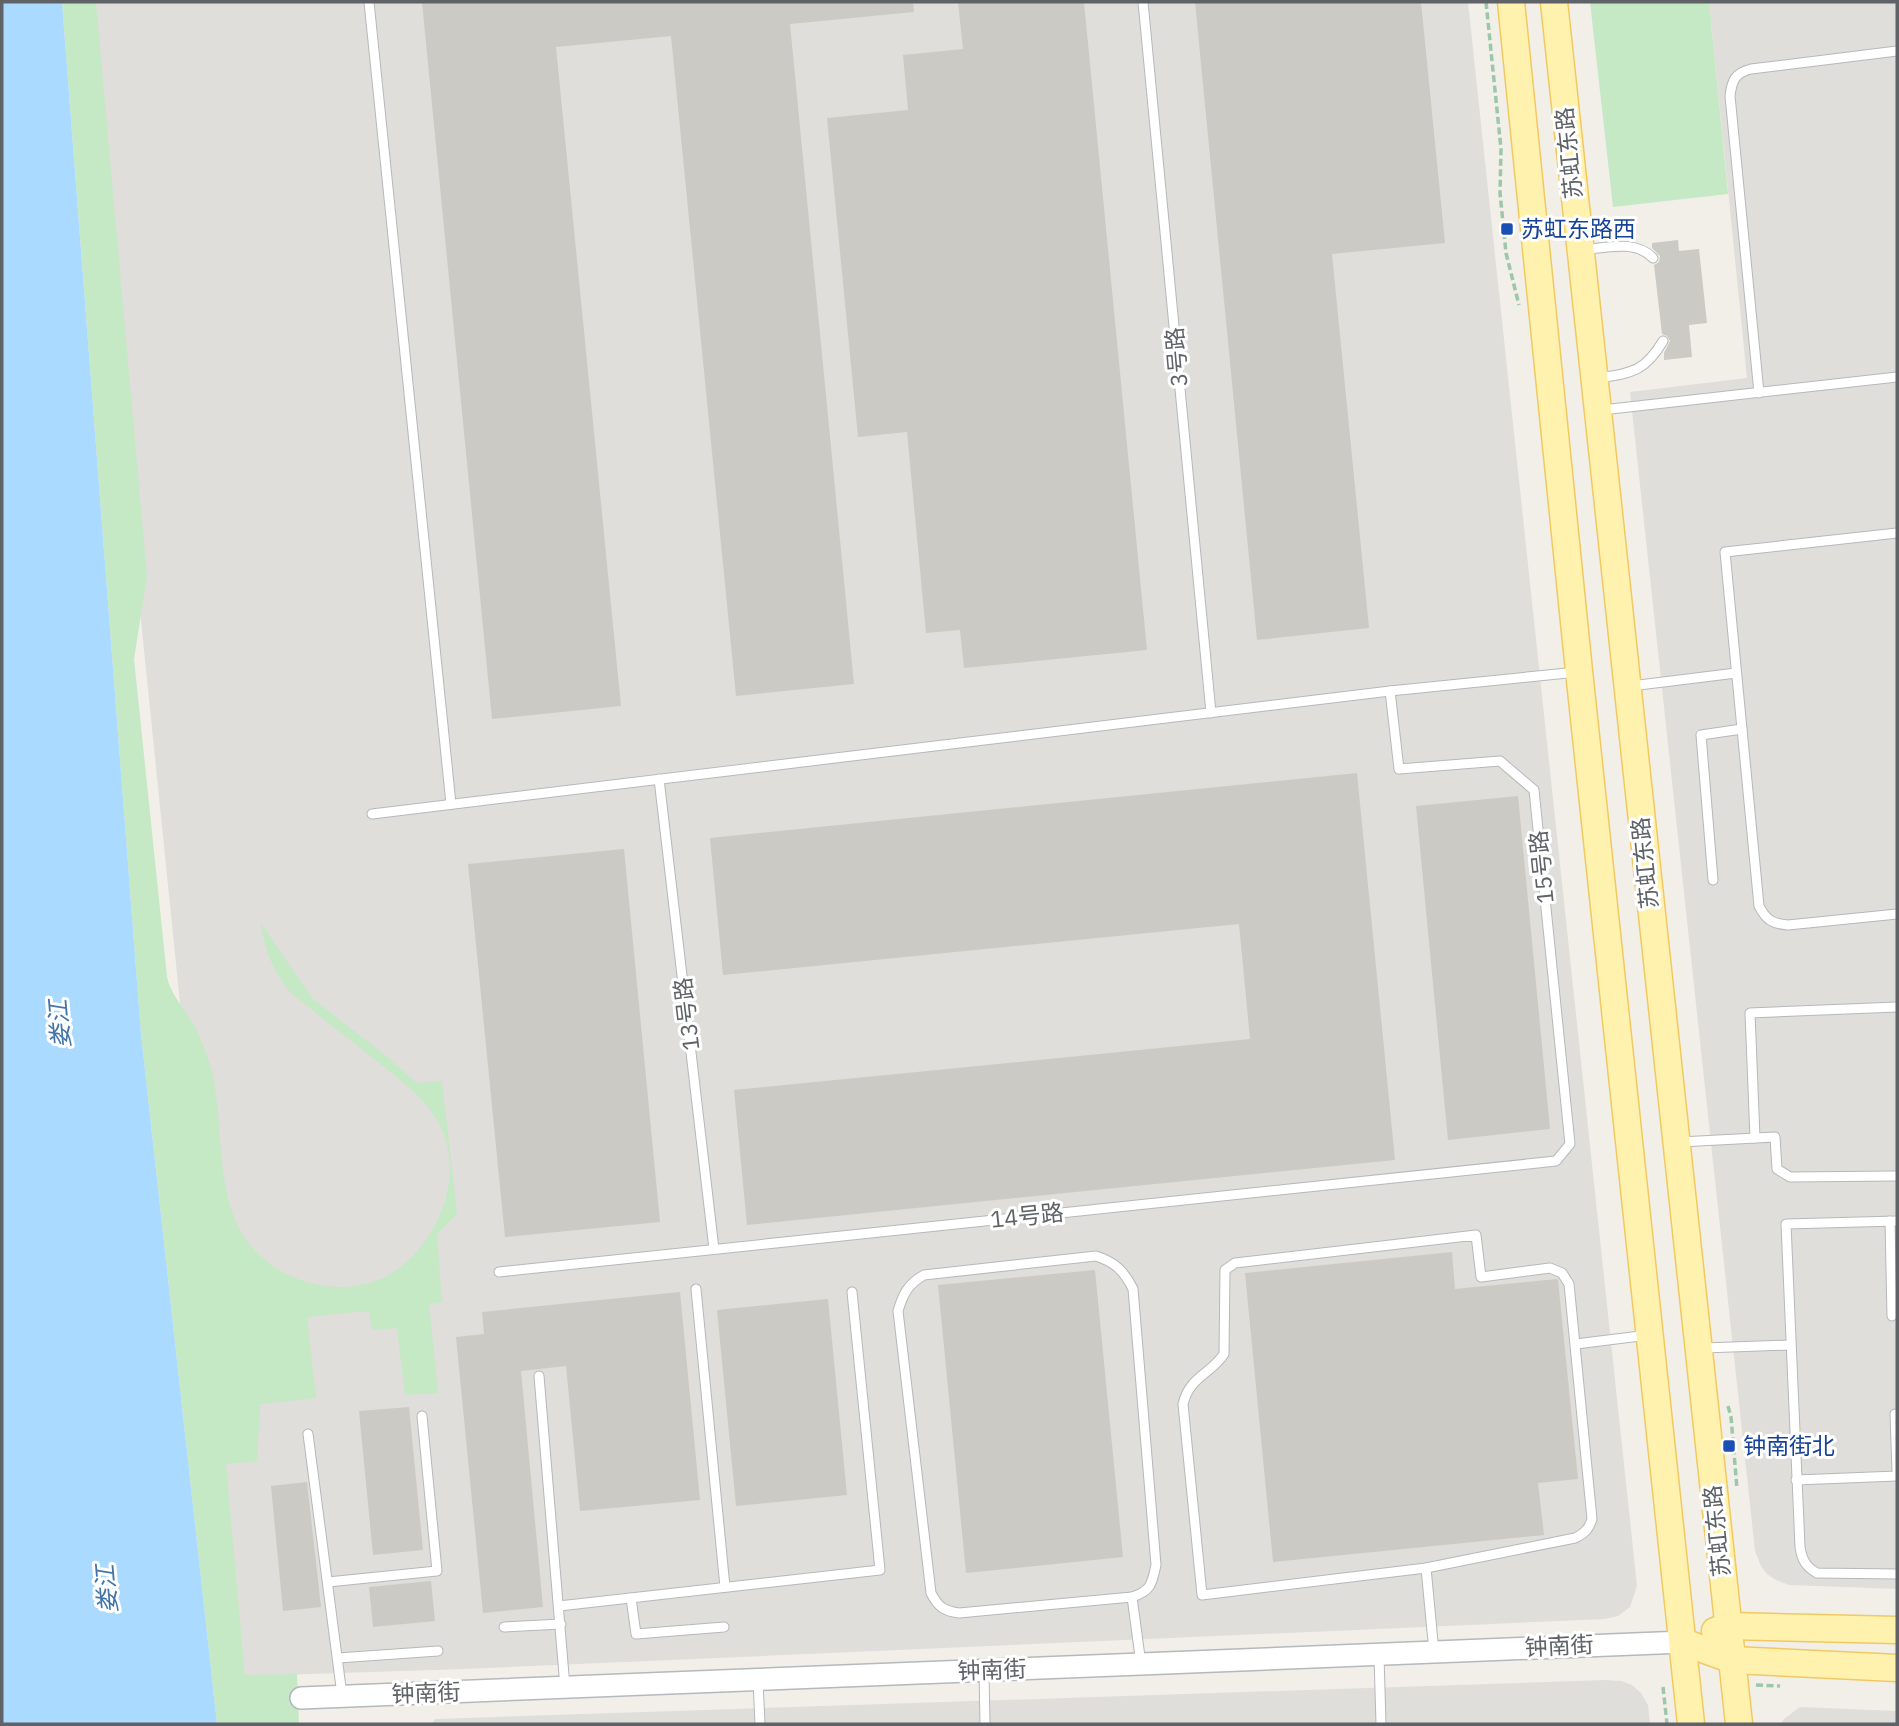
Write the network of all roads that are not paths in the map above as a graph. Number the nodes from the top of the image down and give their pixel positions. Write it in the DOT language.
graph roads {
  1 [pos="369,2"];
  2 [pos="1143,2"];
  3 [pos="1511,2"];
  4 [pos="1554,2"];
  5 [pos="1897,51"];
  6 [pos="1579,250"];
  7 [pos="1653,258"];
  8 [pos="1662,341"];
  9 [pos="1897,377"];
  10 [pos="1593,379"];
  11 [pos="1759,393"];
  12 [pos="1597,411"];
  13 [pos="1897,533"];
  14 [pos="1579,671"];
  15 [pos="1737,673"];
  16 [pos="1626,687"];
  17 [pos="1390,691"];
  18 [pos="1211,713"];
  19 [pos="1742,729"];
  20 [pos="659,779"];
  21 [pos="451,804"];
  22 [pos="372,814"];
  23 [pos="1713,880"];
  24 [pos="1897,914"];
  25 [pos="1897,1007"];
  26 [pos="1755,1138"];
  27 [pos="1675,1143"];
  28 [pos="1556,1161"];
  29 [pos="1897,1177"];
  30 [pos="1894,1221"];
  31 [pos="714,1249"];
  32 [pos="499,1272"];
  33 [pos="696,1289"];
  34 [pos="852,1292"];
  35 [pos="1892,1316"];
  36 [pos="1650,1335"];
  37 [pos="1576,1344"];
  38 [pos="1790,1345"];
  39 [pos="1698,1349"];
  40 [pos="539,1376"];
  41 [pos="1895,1414"];
  42 [pos="422,1416"];
  43 [pos="307,1434"];
  44 [pos="1897,1471"];
  45 [pos="1897,1476"];
  46 [pos="1797,1480"];
  47 [pos="1426,1568"];
  48 [pos="1897,1574"];
  49 [pos="328,1582"];
  50 [pos="725,1587"];
  51 [pos="1132,1597"];
  52 [pos="631,1598"];
  53 [pos="559,1606"];
  54 [pos="561,1623"];
  55 [pos="1729,1626"];
  56 [pos="504,1627"];
  57 [pos="724,1627"];
  58 [pos="1897,1630"];
  59 [pos="1683,1642"];
  60 [pos="438,1651"];
  61 [pos="1434,1652"];
  62 [pos="1379,1654"];
  63 [pos="338,1658"];
  64 [pos="1141,1664"];
  65 [pos="1897,1668"];
  66 [pos="984,1670"];
  67 [pos="1734,1672"];
  68 [pos="758,1679"];
  69 [pos="565,1687"];
  70 [pos="342,1696"];
  71 [pos="301,1698"];
  72 [pos="760,1724"];
  73 [pos="985,1724"];
  74 [pos="1381,1724"];
  75 [pos="1691,1724"];
  76 [pos="1739,1724"];
  1 -- 21 [label="lane"];
  2 -- 18 [label="lane, 3号路"];
  3 -- 14 [label="main road, 苏虹东路"];
  4 -- 6 [label="main road, 苏虹东路"];
  5 -- 11 [label="lane"];
  6 -- 7 [label="lane"];
  6 -- 10 [label="main road, 苏虹东路"];
  8 -- 10 [label="lane"];
  9 -- 11 [label="lane"];
  10 -- 12 [label="main road, 苏虹东路"];
  11 -- 12 [label="lane"];
  12 -- 16 [label="main road, 苏虹东路"];
  13 -- 15 [label="lane"];
  14 -- 17 [label="lane"];
  14 -- 36 [label="main road, 苏虹东路"];
  15 -- 16 [label="lane"];
  15 -- 19 [label="lane"];
  16 -- 27 [label="main road, 苏虹东路"];
  17 -- 18 [label="lane"];
  17 -- 28 [label="lane, 15号路"];
  18 -- 20 [label="lane"];
  19 -- 23 [label="lane"];
  19 -- 24 [label="lane"];
  20 -- 21 [label="lane"];
  20 -- 31 [label="lane, 13号路"];
  21 -- 22 [label="lane"];
  25 -- 26 [label="lane"];
  26 -- 27 [label="lane"];
  26 -- 29 [label="lane"];
  27 -- 39 [label="main road, 苏虹东路"];
  28 -- 31 [label="lane, 14号路"];
  30 -- 35 [label="lane"];
  30 -- 38 [label="lane"];
  31 -- 32 [label="lane, 14号路"];
  33 -- 50 [label="lane"];
  34 -- 50 [label="lane"];
  36 -- 37 [label="lane"];
  36 -- 59 [label="main road, 苏虹东路"];
  37 -- 47 [label="lane"];
  37 -- 47 [label="lane"];
  38 -- 39 [label="lane"];
  38 -- 46 [label="lane"];
  39 -- 55 [label="main road, 苏虹东路"];
  40 -- 53 [label="lane"];
  41 -- 44 [label="lane"];
  42 -- 49 [label="lane"];
  43 -- 49 [label="lane"];
  45 -- 46 [label="lane"];
  46 -- 48 [label="lane"];
  47 -- 61 [label="lane"];
  49 -- 63 [label="lane"];
  50 -- 52 [label="lane"];
  51 -- 51 [label="lane"];
  51 -- 64 [label="lane"];
  52 -- 53 [label="lane"];
  52 -- 57 [label="lane"];
  53 -- 54 [label="lane"];
  54 -- 56 [label="lane"];
  54 -- 69 [label="lane"];
  55 -- 58 [label="main road, 钟南街"];
  55 -- 59 [label="main road, 钟南街"];
  55 -- 67 [label="main road, 苏虹东路"];
  59 -- 61 [label="street, 钟南街"];
  59 -- 67 [label="main road, 钟南街"];
  59 -- 75 [label="main road, 苏虹东路"];
  60 -- 63 [label="lane"];
  61 -- 62 [label="street, 钟南街"];
  62 -- 64 [label="street, 钟南街"];
  62 -- 74 [label="lane"];
  63 -- 70 [label="lane"];
  64 -- 66 [label="street, 钟南街"];
  65 -- 67 [label="main road, 钟南街"];
  66 -- 68 [label="street, 钟南街"];
  66 -- 73 [label="lane"];
  67 -- 76 [label="main road, 苏虹东路"];
  68 -- 69 [label="street, 钟南街"];
  68 -- 72 [label="lane"];
  69 -- 70 [label="street, 钟南街"];
  70 -- 71 [label="street, 钟南街"];
}
